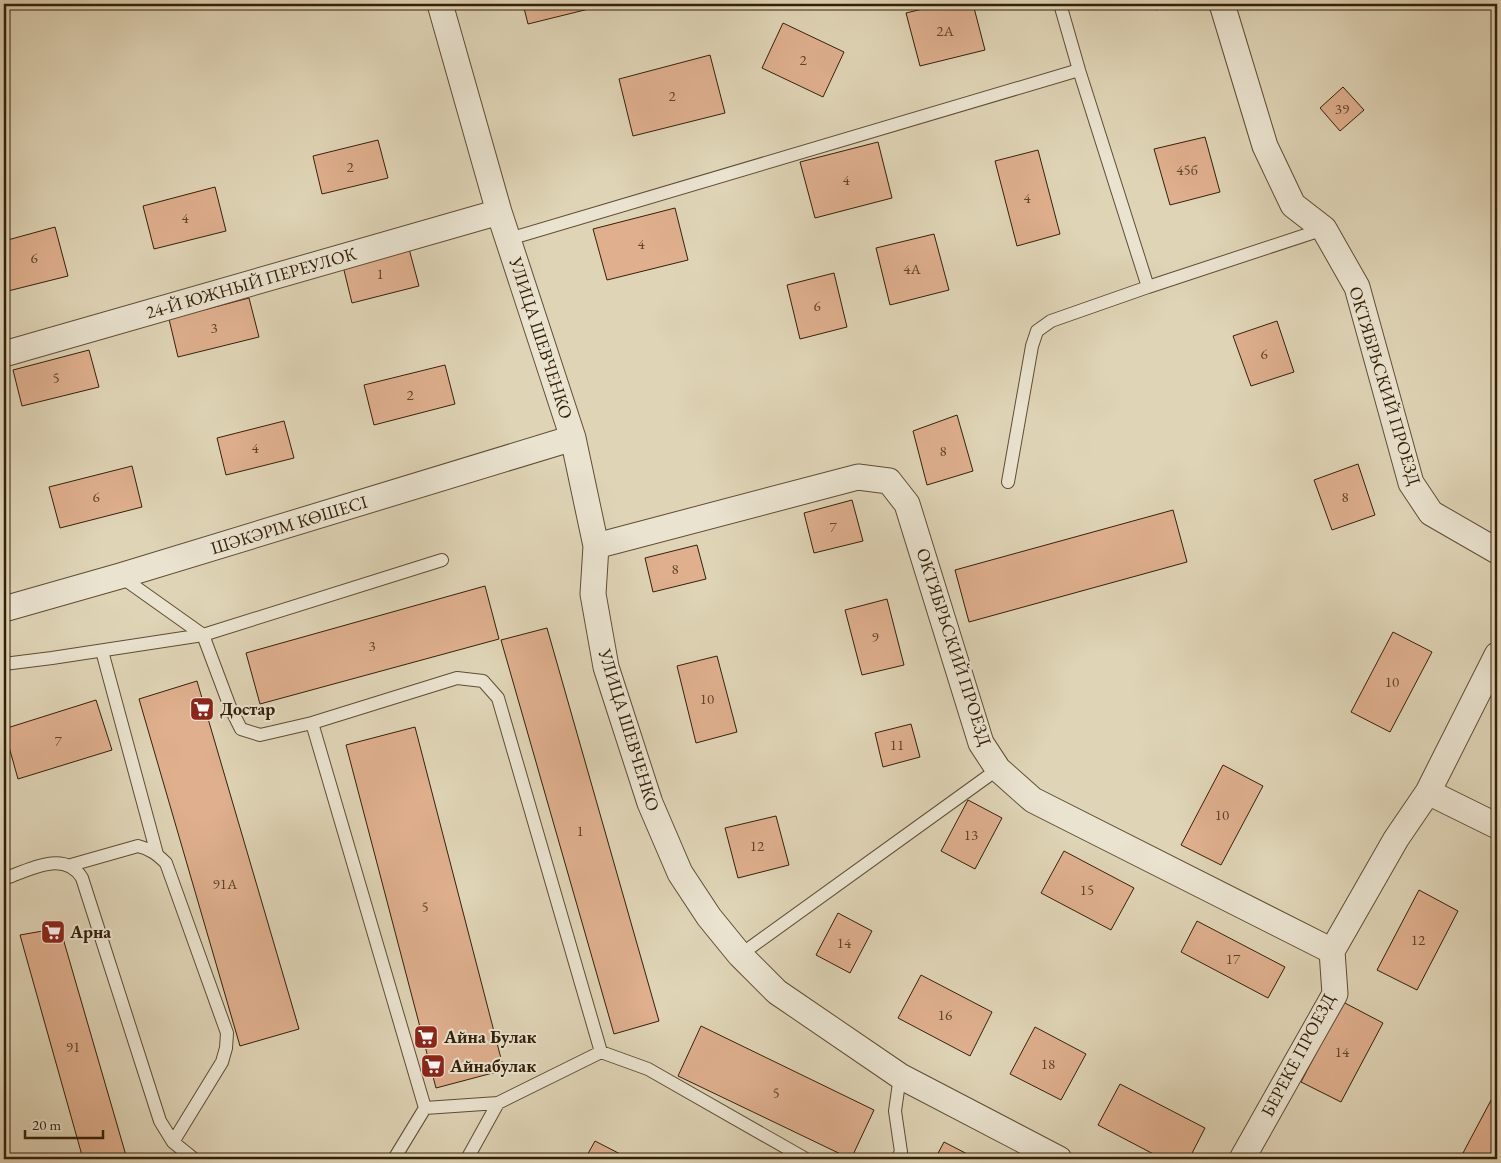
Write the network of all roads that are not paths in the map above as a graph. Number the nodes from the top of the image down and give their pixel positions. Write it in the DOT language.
graph roads {
  1 [pos="440,4"];
  2 [pos="1060,4"];
  3 [pos="1222,4"];
  4 [pos="1079,70"];
  5 [pos="499,212"];
  6 [pos="1324,229"];
  7 [pos="509,239"];
  8 [pos="1148,286"];
  9 [pos="4,354"];
  10 [pos="573,438"];
  11 [pos="1008,482"];
  12 [pos="596,546"];
  13 [pos="1497,551"];
  14 [pos="442,560"];
  15 [pos="120,576"];
  16 [pos="4,609"];
  17 [pos="203,635"];
  18 [pos="102,651"];
  19 [pos="1497,655"];
  20 [pos="4,664"];
  21 [pos="312,723"];
  22 [pos="998,769"];
  23 [pos="1428,792"];
  24 [pos="1497,826"];
  25 [pos="157,854"];
  26 [pos="71,865"];
  27 [pos="4,879"];
  28 [pos="1332,951"];
  29 [pos="740,955"];
  30 [pos="602,1052"];
  31 [pos="900,1076"];
  32 [pos="498,1103"];
  33 [pos="425,1108"];
  34 [pos="173,1142"];
  35 [pos="194,1159"];
  36 [pos="394,1159"];
  37 [pos="467,1159"];
  38 [pos="806,1159"];
  39 [pos="897,1159"];
  40 [pos="1059,1159"];
  41 [pos="1242,1159"];
  1 -- 5 [label="street, УЛИЦА ШЕВЧЕНКО"];
  2 -- 4 [label="lane"];
  3 -- 6 [label="street, ОКТЯБРЬСКИЙ ПРОЕЗД"];
  4 -- 7 [label="lane"];
  4 -- 8 [label="lane"];
  5 -- 7 [label="street, УЛИЦА ШЕВЧЕНКО"];
  5 -- 9 [label="street, 24-Й ЮЖНЫЙ ПЕРЕУЛОК"];
  6 -- 8 [label="lane"];
  6 -- 13 [label="street, ОКТЯБРЬСКИЙ ПРОЕЗД"];
  7 -- 10 [label="street, УЛИЦА ШЕВЧЕНКО"];
  8 -- 11 [label="lane"];
  10 -- 12 [label="street, УЛИЦА ШЕВЧЕНКО"];
  10 -- 15 [label="street, ШӘКӘРІМ КӨШЕСІ"];
  12 -- 22 [label="street, ОКТЯБРЬСКИЙ ПРОЕЗД"];
  12 -- 29 [label="street, УЛИЦА ШЕВЧЕНКО"];
  14 -- 17 [label="lane"];
  15 -- 16 [label="street, ШӘКӘРІМ КӨШЕСІ"];
  15 -- 17 [label="lane"];
  17 -- 18 [label="lane"];
  17 -- 21 [label="lane"];
  18 -- 20 [label="lane"];
  18 -- 25 [label="lane"];
  19 -- 23 [label="street"];
  21 -- 30 [label="lane"];
  21 -- 33 [label="lane"];
  22 -- 28 [label="street, ОКТЯБРЬСКИЙ ПРОЕЗД"];
  22 -- 29 [label="lane"];
  23 -- 24 [label="street"];
  23 -- 28 [label="street"];
  25 -- 26 [label="lane"];
  25 -- 34 [label="lane"];
  26 -- 27 [label="lane"];
  26 -- 34 [label="lane"];
  28 -- 41 [label="street, БЕРЕКЕ ПРОЕЗД"];
  29 -- 31 [label="street, УЛИЦА ШЕВЧЕНКО"];
  30 -- 32 [label="lane"];
  30 -- 38 [label="lane"];
  31 -- 39 [label="lane"];
  31 -- 40 [label="street, УЛИЦА ШЕВЧЕНКО"];
  32 -- 33 [label="lane"];
  32 -- 37 [label="lane"];
  33 -- 36 [label="lane"];
  34 -- 35 [label="lane"];
}
